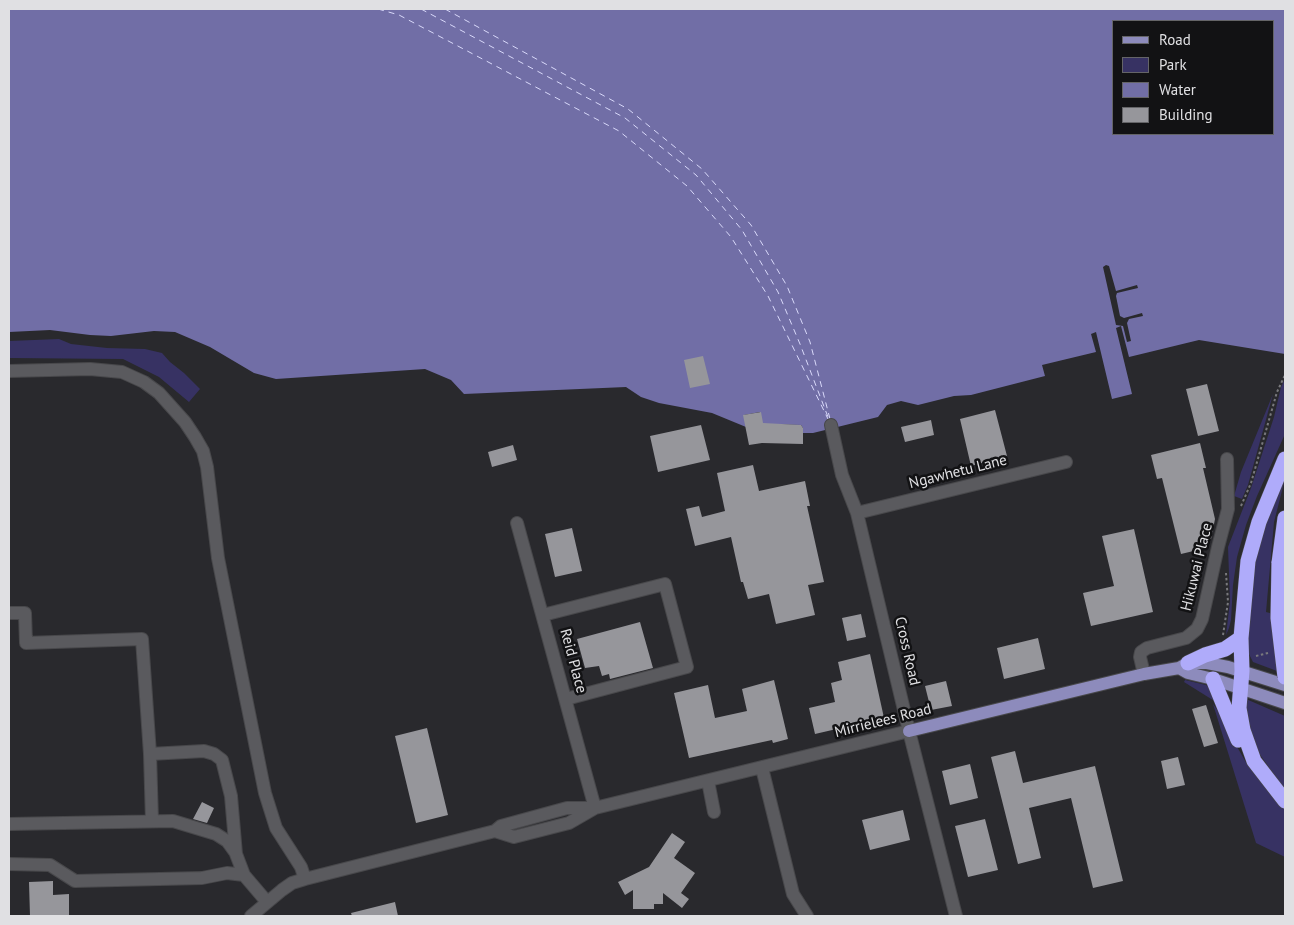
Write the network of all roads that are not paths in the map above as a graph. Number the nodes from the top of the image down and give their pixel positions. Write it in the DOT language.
graph roads {
  1 [pos="9,371"];
  2 [pos="827,426"];
  3 [pos="1227,459"];
  4 [pos="1285,459"];
  5 [pos="1066,462"];
  6 [pos="857,513"];
  7 [pos="1285,518"];
  8 [pos="517,523"];
  9 [pos="9,613"];
  10 [pos="543,615"];
  11 [pos="1241,638"];
  12 [pos="1184,666"];
  13 [pos="1242,672"];
  14 [pos="1144,674"];
  15 [pos="1285,677"];
  16 [pos="1213,679"];
  17 [pos="1285,685"];
  18 [pos="1241,688"];
  19 [pos="566,700"];
  20 [pos="1285,704"];
  21 [pos="909,731"];
  22 [pos="150,754"];
  23 [pos="1254,761"];
  24 [pos="762,768"];
  25 [pos="708,781"];
  26 [pos="1281,796"];
  27 [pos="595,808"];
  28 [pos="714,812"];
  29 [pos="152,821"];
  30 [pos="9,824"];
  31 [pos="236,854"];
  32 [pos="9,864"];
  33 [pos="244,875"];
  34 [pos="304,878"];
  35 [pos="267,902"];
  36 [pos="251,916"];
  37 [pos="807,916"];
  38 [pos="956,916"];
  1 -- 34 [label="street"];
  2 -- 6 [label="street, Cross Road"];
  3 -- 14 [label="street, Hikuwai Place"];
  4 -- 11 [label="highway"];
  5 -- 6 [label="street, Ngawhetu Lane"];
  6 -- 21 [label="street, Cross Road"];
  7 -- 15 [label="highway, bridge"];
  8 -- 10 [label="street, Reid Place"];
  9 -- 22 [label="street"];
  10 -- 19 [label="street, Reid Place"];
  10 -- 19 [label="street"];
  11 -- 12 [label="highway"];
  11 -- 13 [label="highway"];
  12 -- 13 [label="main road, Mirrielees Road"];
  12 -- 14 [label="main road, Mirrielees Road"];
  12 -- 16 [label="main road, Mirrielees Road"];
  13 -- 17 [label="main road, Mirrielees Road"];
  13 -- 18 [label="highway"];
  14 -- 21 [label="main road, Mirrielees Road"];
  16 -- 18 [label="main road, Mirrielees Road"];
  16 -- 23 [label="highway"];
  18 -- 20 [label="main road, Mirrielees Road"];
  18 -- 23 [label="highway"];
  19 -- 27 [label="street, Reid Place"];
  21 -- 24 [label="street, Mirrielees Road"];
  21 -- 38 [label="street, Cross Road"];
  22 -- 29 [label="street"];
  22 -- 31 [label="street"];
  23 -- 26 [label="highway"];
  24 -- 25 [label="street, Mirrielees Road"];
  24 -- 37 [label="street"];
  25 -- 27 [label="street, Mirrielees Road"];
  25 -- 28 [label="street"];
  27 -- 34 [label="street, Mirrielees Road"];
  29 -- 30 [label="street"];
  29 -- 31 [label="street"];
  31 -- 33 [label="street"];
  32 -- 33 [label="street"];
  33 -- 35 [label="street"];
  34 -- 35 [label="street, Mirrielees Road"];
  35 -- 36 [label="street, Mirrielees Road"];
}
